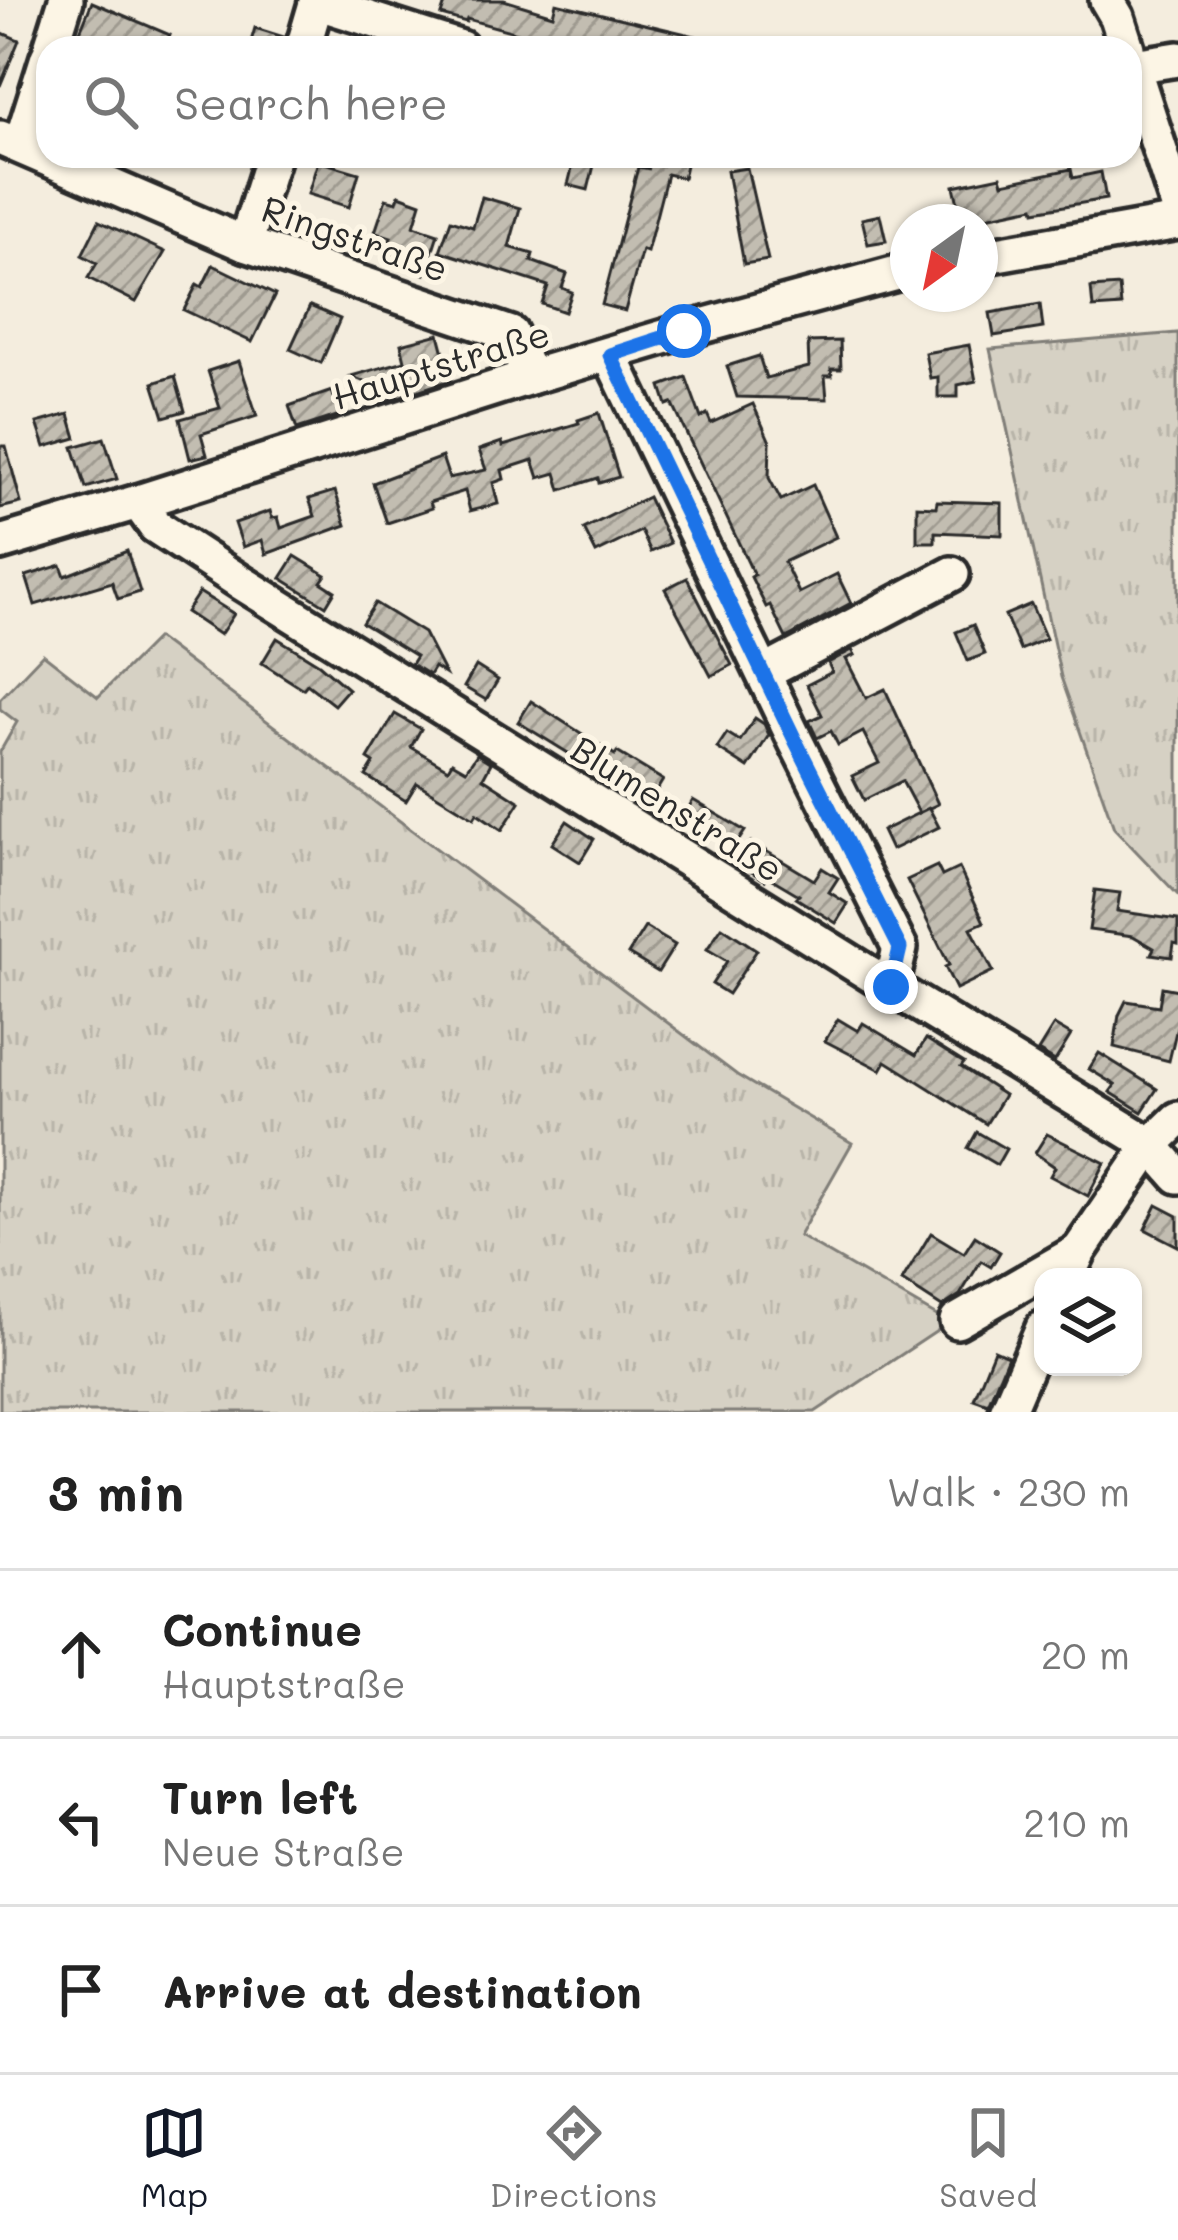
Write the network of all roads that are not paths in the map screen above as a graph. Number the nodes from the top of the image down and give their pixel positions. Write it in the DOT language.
graph roads {
  1 [pos="66,0"];
  2 [pos="1107,0"];
  3 [pos="316,1"];
  4 [pos="55,36"];
  5 [pos="307,36"];
  6 [pos="428,36"];
  7 [pos="1123,36"];
  8 [pos="1142,58"];
  9 [pos="1178,59"];
  10 [pos="36,84"];
  11 [pos="1142,94"];
  12 [pos="10,142"];
  13 [pos="70,168"];
  14 [pos="269,168"];
  15 [pos="1178,206"];
  16 [pos="1178,222"];
  17 [pos="245,244"];
  18 [pos="998,254"];
  19 [pos="890,276"];
  20 [pos="610,355"];
  21 [pos="530,377"];
  22 [pos="139,502"];
  23 [pos="0,544"];
  24 [pos="952,574"];
  25 [pos="764,673"];
  26 [pos="891,987"];
  27 [pos="1178,1119"];
  28 [pos="1151,1145"];
  29 [pos="1178,1176"];
  30 [pos="1073,1264"];
  31 [pos="957,1321"];
  32 [pos="1034,1349"];
  33 [pos="1007,1412"];
  1 -- 4 [label="street"];
  2 -- 7 [label="street"];
  3 -- 5 [label="street"];
  3 -- 6 [label="street"];
  8 -- 9 [label="street"];
  10 -- 12 [label="street"];
  11 -- 15 [label="street"];
  13 -- 17 [label="street, Ringstraße"];
  14 -- 17 [label="street"];
  16 -- 18 [label="street"];
  17 -- 21 [label="street, Ringstraße"];
  19 -- 20 [label="street, Hauptstraße"];
  20 -- 21 [label="street, Hauptstraße"];
  20 -- 25 [label="street"];
  21 -- 22 [label="street, Hauptstraße"];
  22 -- 23 [label="street, Hauptstraße"];
  22 -- 26 [label="street, Blumenstraße"];
  24 -- 25 [label="street"];
  25 -- 26 [label="street"];
  26 -- 28 [label="street, Blumenstraße"];
  27 -- 28 [label="street"];
  28 -- 29 [label="street, Blumenstraße"];
  28 -- 30 [label="street"];
  30 -- 31 [label="street"];
  32 -- 33 [label="street"];
}
